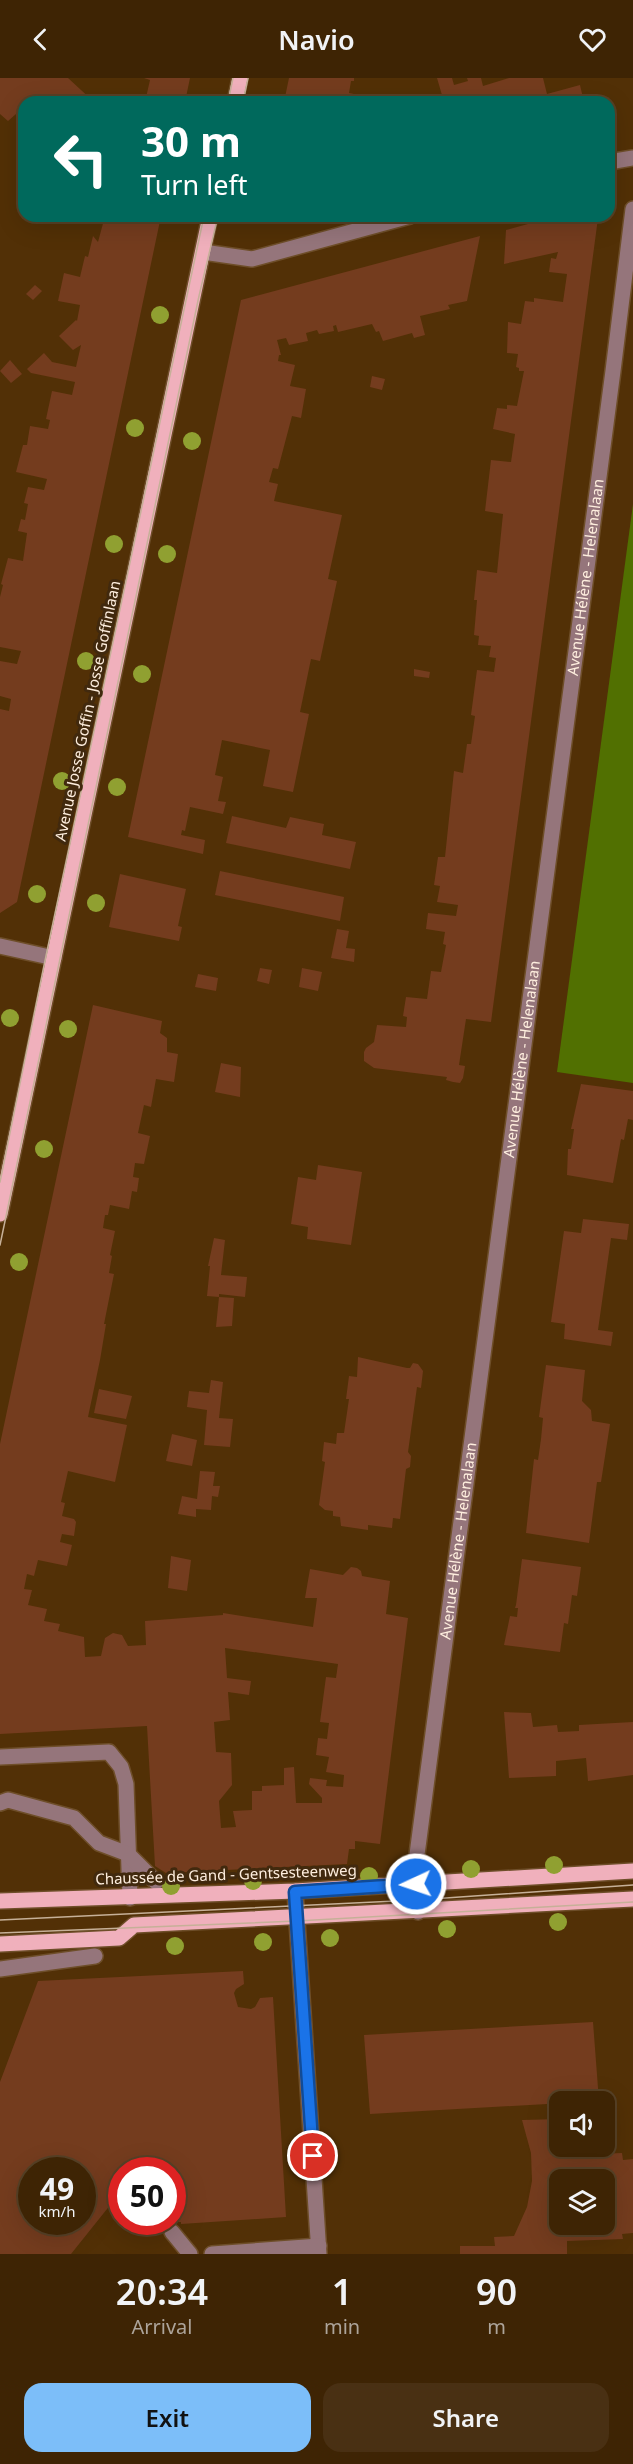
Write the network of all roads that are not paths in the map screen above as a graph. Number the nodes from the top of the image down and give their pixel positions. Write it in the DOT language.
graph roads {
  1 [pos="240,78"];
  2 [pos="236,96"];
  3 [pos="633,158"];
  4 [pos="615,161"];
  5 [pos="633,209"];
  6 [pos="209,222"];
  7 [pos="388,222"];
  8 [pos="202,252"];
  9 [pos="0,946"];
  10 [pos="54,958"];
  11 [pos="0,1214"];
  12 [pos="0,1757"];
  13 [pos="0,1803"];
  14 [pos="128,1854"];
  15 [pos="633,1871"];
  16 [pos="156,1882"];
  17 [pos="416,1884"];
  18 [pos="295,1892"];
  19 [pos="130,1898"];
  20 [pos="633,1899"];
  21 [pos="0,1901"];
  22 [pos="418,1912"];
  23 [pos="297,1918"];
  24 [pos="0,1944"];
  25 [pos="94,1956"];
  26 [pos="0,1969"];
  27 [pos="174,2235"];
  28 [pos="319,2250"];
  29 [pos="190,2254"];
  30 [pos="212,2254"];
  1 -- 2 [label="main road"];
  3 -- 4 [label="street"];
  5 -- 17 [label="street, Avenue Hélène - Helenalaan"];
  6 -- 8 [label="main road, Avenue Josse Goffin - Josse Goffinlaan"];
  7 -- 8 [label="street"];
  8 -- 10 [label="main road, Avenue Josse Goffin - Josse Goffinlaan"];
  9 -- 10 [label="street"];
  10 -- 11 [label="main road, Avenue Josse Goffin - Josse Goffinlaan"];
  12 -- 14 [label="street"];
  13 -- 14 [label="street"];
  14 -- 16 [label="street"];
  14 -- 19 [label="street"];
  15 -- 17 [label="main road, Chaussée de Gand - Gentsesteenweg"];
  17 -- 18 [label="main road, Chaussée de Gand - Gentsesteenweg"];
  17 -- 22 [label="street, Avenue Hélène - Helenalaan"];
  18 -- 19 [label="main road, Chaussée de Gand - Gentsesteenweg"];
  18 -- 23 [label="street"];
  19 -- 21 [label="main road, Chaussée de Gand - Gentsesteenweg"];
  20 -- 22 [label="main road"];
  22 -- 23 [label="main road"];
  23 -- 24 [label="main road"];
  23 -- 28 [label="street"];
  25 -- 26 [label="street"];
  27 -- 29 [label="street"];
  28 -- 30 [label="street"];
}
